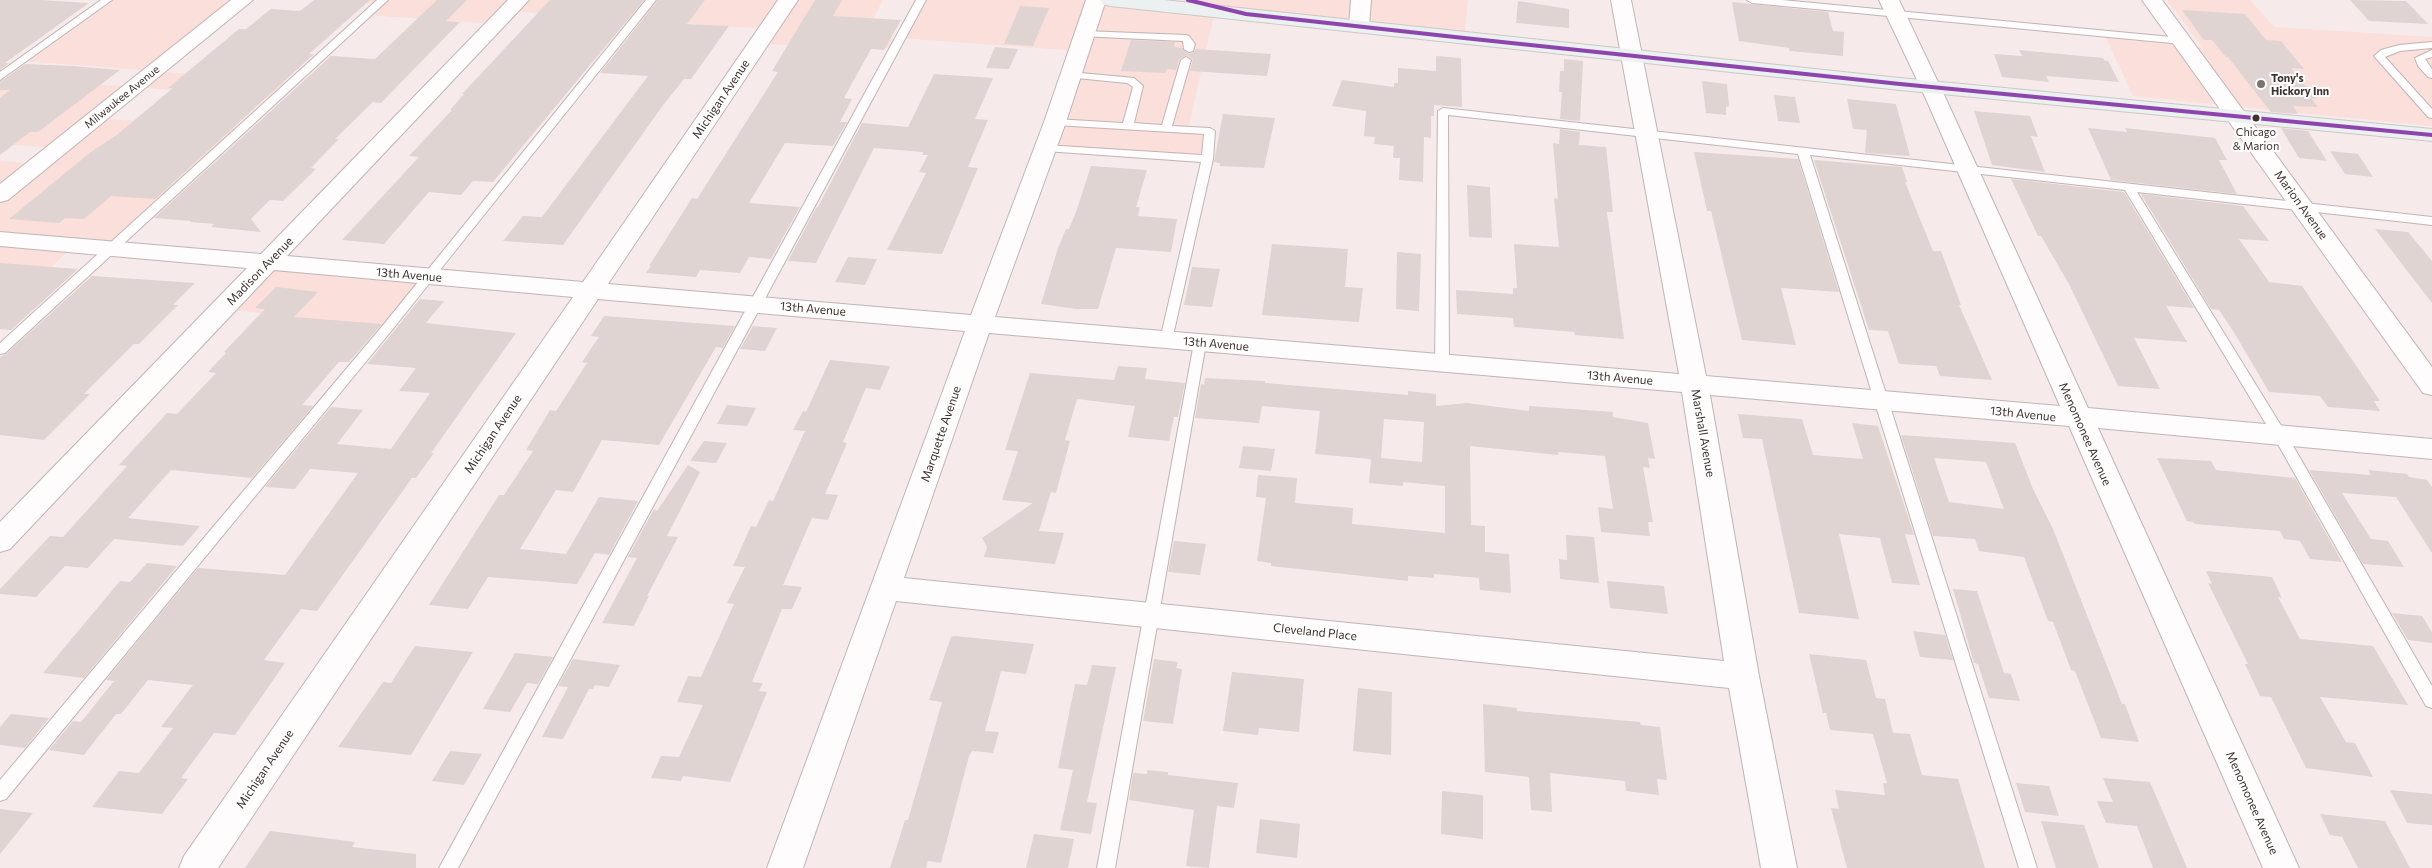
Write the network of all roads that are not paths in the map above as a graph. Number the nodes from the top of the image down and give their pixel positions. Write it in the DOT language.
graph roads {
  1 [pos="107,0"];
  2 [pos="243,0"];
  3 [pos="383,0"];
  4 [pos="519,0"];
  5 [pos="651,0"];
  6 [pos="788,0"];
  7 [pos="921,0"];
  8 [pos="1096,0"];
  9 [pos="1110,0"];
  10 [pos="1188,0"];
  11 [pos="1361,0"];
  12 [pos="1621,0"];
  13 [pos="1754,0"];
  14 [pos="2152,0"];
  15 [pos="1892,6"];
  16 [pos="1246,14"];
  17 [pos="1359,26"];
  18 [pos="1084,34"];
  19 [pos="2182,41"];
  20 [pos="2432,45"];
  21 [pos="2432,53"];
  22 [pos="1188,54"];
  23 [pos="1631,54"];
  24 [pos="1070,75"];
  25 [pos="2432,75"];
  26 [pos="0,77"];
  27 [pos="1930,87"];
  28 [pos="2430,111"];
  29 [pos="2237,116"];
  30 [pos="1055,122"];
  31 [pos="1128,126"];
  32 [pos="1166,128"];
  33 [pos="1647,134"];
  34 [pos="2432,135"];
  35 [pos="1045,148"];
  36 [pos="1803,151"];
  37 [pos="1207,159"];
  38 [pos="1967,169"];
  39 [pos="2130,188"];
  40 [pos="0,195"];
  41 [pos="2303,208"];
  42 [pos="2432,222"];
  43 [pos="0,239"];
  44 [pos="111,249"];
  45 [pos="268,262"];
  46 [pos="429,276"];
  47 [pos="591,290"];
  48 [pos="755,304"];
  49 [pos="980,324"];
  50 [pos="1166,340"];
  51 [pos="1200,343"];
  52 [pos="0,350"];
  53 [pos="1442,364"];
  54 [pos="1694,384"];
  55 [pos="2432,386"];
  56 [pos="1882,400"];
  57 [pos="2078,419"];
  58 [pos="2280,436"];
  59 [pos="2432,449"];
  60 [pos="0,541"];
  61 [pos="886,588"];
  62 [pos="1152,615"];
  63 [pos="1743,676"];
  64 [pos="2432,701"];
  65 [pos="0,793"];
  66 [pos="197,868"];
  67 [pos="448,868"];
  68 [pos="785,868"];
  69 [pos="1106,868"];
  70 [pos="1779,868"];
  71 [pos="2028,868"];
  72 [pos="2281,868"];
  1 -- 26 [label="lane"];
  2 -- 40 [label="street, Milwaukee Avenue"];
  3 -- 44 [label="lane"];
  4 -- 45 [label="street, Madison Avenue"];
  5 -- 46 [label="lane"];
  6 -- 47 [label="street, Michigan Avenue"];
  7 -- 48 [label="lane"];
  8 -- 18 [label="street, Marquette Avenue"];
  9 -- 16 [label="main road"];
  10 -- 16 [label="main road"];
  11 -- 17 [label="street"];
  12 -- 23 [label="street, Marshall Avenue"];
  13 -- 15 [label="lane"];
  14 -- 19 [label="street, Marion Avenue"];
  15 -- 19 [label="lane"];
  15 -- 27 [label="street, Menomonee Avenue"];
  16 -- 17 [label="main road"];
  17 -- 23 [label="main road"];
  18 -- 22 [label="lane"];
  18 -- 24 [label="street, Marquette Avenue"];
  19 -- 29 [label="street, Marion Avenue"];
  20 -- 28 [label="lane"];
  21 -- 25 [label="lane"];
  22 -- 32 [label="lane"];
  23 -- 27 [label="main road"];
  23 -- 33 [label="street, Marshall Avenue"];
  24 -- 30 [label="street, Marquette Avenue"];
  24 -- 31 [label="lane"];
  27 -- 29 [label="main road"];
  27 -- 38 [label="street, Menomonee Avenue"];
  29 -- 34 [label="main road"];
  29 -- 41 [label="street, Marion Avenue"];
  30 -- 31 [label="lane"];
  30 -- 35 [label="street, Marquette Avenue"];
  31 -- 32 [label="lane"];
  32 -- 37 [label="lane"];
  33 -- 36 [label="lane"];
  33 -- 53 [label="lane"];
  33 -- 54 [label="street, Marshall Avenue"];
  35 -- 37 [label="lane"];
  35 -- 49 [label="street, Marquette Avenue"];
  36 -- 38 [label="lane"];
  36 -- 56 [label="lane"];
  37 -- 50 [label="lane"];
  38 -- 39 [label="lane"];
  38 -- 57 [label="street, Menomonee Avenue"];
  39 -- 41 [label="lane"];
  39 -- 58 [label="lane"];
  41 -- 42 [label="lane"];
  41 -- 55 [label="street, Marion Avenue"];
  43 -- 44 [label="street, 13th Avenue"];
  44 -- 45 [label="street, 13th Avenue"];
  44 -- 52 [label="lane"];
  45 -- 46 [label="street, 13th Avenue"];
  45 -- 60 [label="street, Madison Avenue"];
  46 -- 47 [label="street, 13th Avenue"];
  46 -- 65 [label="lane"];
  47 -- 48 [label="street, 13th Avenue"];
  47 -- 66 [label="street, Michigan Avenue"];
  48 -- 49 [label="street, 13th Avenue"];
  48 -- 67 [label="lane"];
  49 -- 50 [label="street, 13th Avenue"];
  49 -- 61 [label="street, Marquette Avenue"];
  50 -- 51 [label="street, 13th Avenue"];
  51 -- 53 [label="street, 13th Avenue"];
  51 -- 62 [label="lane"];
  53 -- 54 [label="street, 13th Avenue"];
  54 -- 56 [label="street, 13th Avenue"];
  54 -- 63 [label="street, Marshall Avenue"];
  56 -- 57 [label="street, 13th Avenue"];
  56 -- 71 [label="lane"];
  57 -- 58 [label="street, 13th Avenue"];
  57 -- 72 [label="street, Menomonee Avenue"];
  58 -- 59 [label="street, 13th Avenue"];
  58 -- 64 [label="lane"];
  61 -- 62 [label="street, Cleveland Place"];
  61 -- 68 [label="street, Marquette Avenue"];
  62 -- 63 [label="street, Cleveland Place"];
  62 -- 69 [label="lane"];
  63 -- 70 [label="street, Marshall Avenue"];
}
